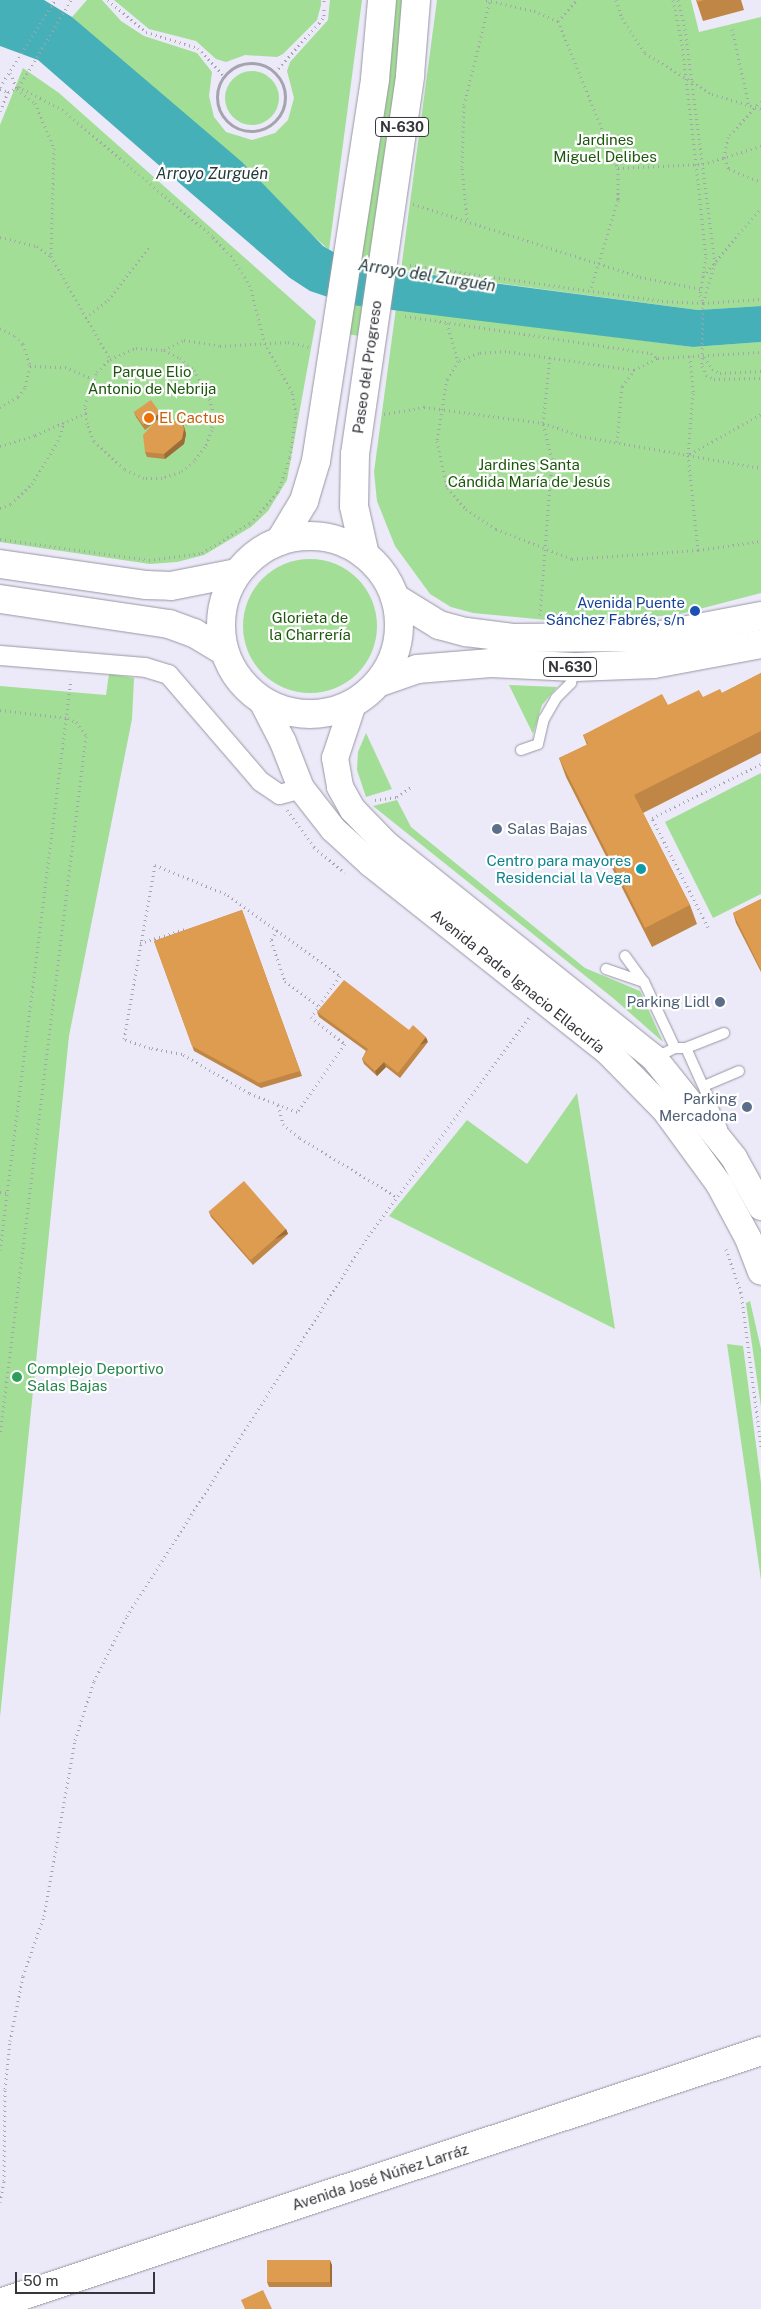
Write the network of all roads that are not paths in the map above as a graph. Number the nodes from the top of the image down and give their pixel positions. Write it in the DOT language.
graph roads {
  1 [pos="382,0"];
  2 [pos="416,0"];
  3 [pos="280,541"];
  4 [pos="365,555"];
  5 [pos="0,564"];
  6 [pos="237,573"];
  7 [pos="395,598"];
  8 [pos="0,599"];
  9 [pos="761,616"];
  10 [pos="761,644"];
  11 [pos="224,651"];
  12 [pos="0,655"];
  13 [pos="575,667"];
  14 [pos="380,682"];
  15 [pos="262,701"];
  16 [pos="353,704"];
  17 [pos="521,750"];
  18 [pos="301,788"];
  19 [pos="625,956"];
  20 [pos="606,969"];
  21 [pos="644,982"];
  22 [pos="724,1033"];
  23 [pos="686,1048"];
  24 [pos="664,1053"];
  25 [pos="738,1071"];
  26 [pos="704,1086"];
  27 [pos="734,1158"];
  28 [pos="761,1207"];
  29 [pos="761,1272"];
  30 [pos="761,2051"];
  31 [pos="0,2303"];
  1 -- 3 [label="main road, N-630"];
  2 -- 4 [label="main road, Paseo del Progreso / N-630"];
  3 -- 4 [label="main road, N-630"];
  3 -- 6 [label="main road, N-630"];
  4 -- 7 [label="main road, N-630"];
  5 -- 6 [label="main road"];
  6 -- 11 [label="main road, N-630"];
  7 -- 9 [label="main road, N-630"];
  7 -- 14 [label="main road, N-630"];
  8 -- 11 [label="main road"];
  10 -- 13 [label="main road, N-630"];
  11 -- 15 [label="main road, N-630"];
  12 -- 18 [label="street"];
  13 -- 14 [label="main road, N-630"];
  13 -- 17 [label="lane"];
  14 -- 16 [label="main road, N-630"];
  15 -- 16 [label="main road, N-630"];
  15 -- 18 [label="main road, Avenida Padre Ignacio Ellacuría"];
  16 -- 24 [label="main road, Avenida Padre Ignacio Ellacuría"];
  18 -- 29 [label="main road, Avenida Padre Ignacio Ellacuría"];
  19 -- 21 [label="lane"];
  20 -- 21 [label="lane"];
  21 -- 24 [label="lane"];
  22 -- 23 [label="lane"];
  23 -- 24 [label="lane"];
  23 -- 26 [label="lane, Avenida Padre Ignacio Ellacuría"];
  24 -- 27 [label="main road, Avenida Padre Ignacio Ellacuría"];
  25 -- 26 [label="lane"];
  26 -- 27 [label="lane, Avenida Padre Ignacio Ellacuría"];
  27 -- 28 [label="main road, Avenida Padre Ignacio Ellacuría"];
  30 -- 31 [label="main road, Avenida José Núñez Larráz"];
}
